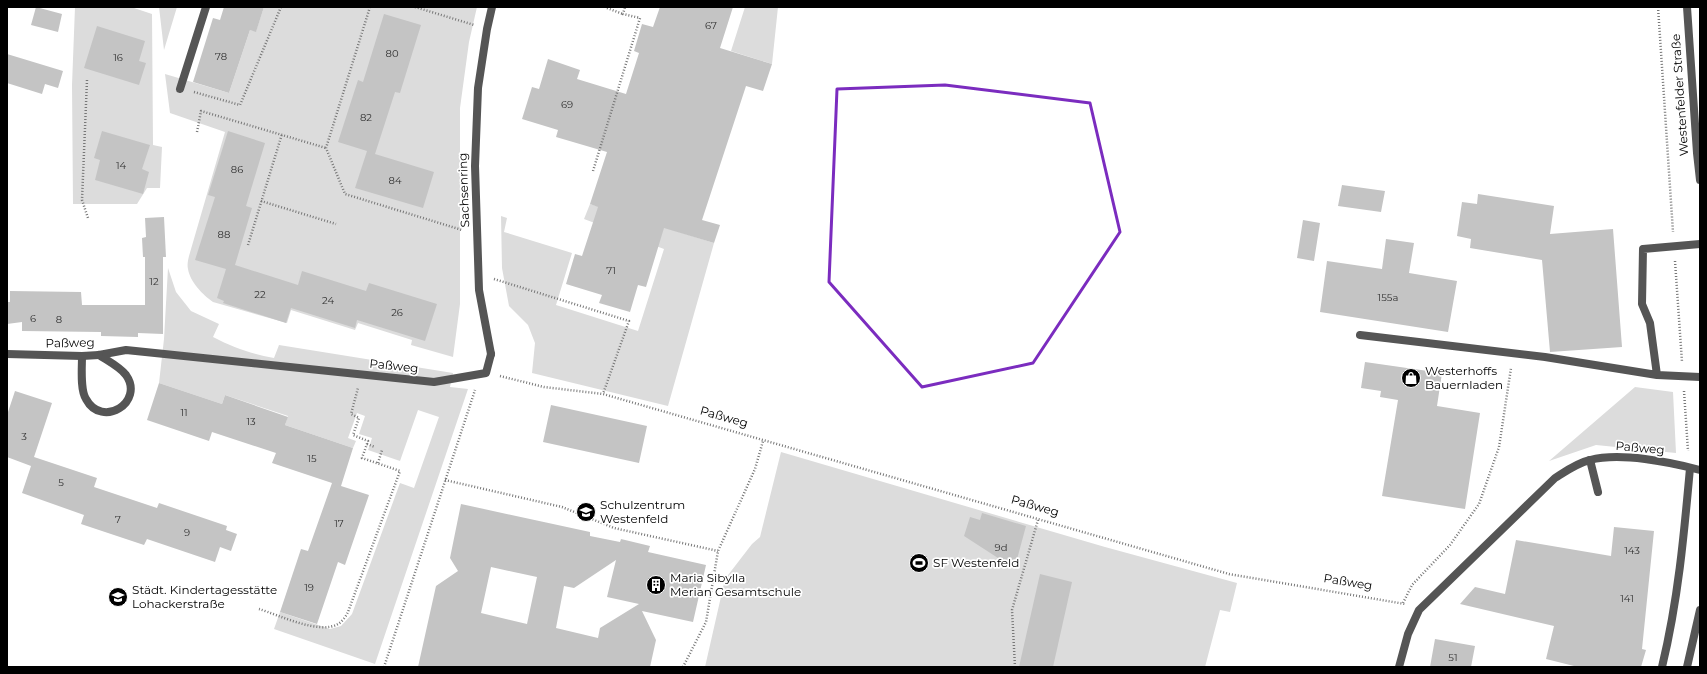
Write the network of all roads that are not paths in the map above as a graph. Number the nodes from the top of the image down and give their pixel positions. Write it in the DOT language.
graph roads {
  1 [pos="206,7"];
  2 [pos="492,7"];
  3 [pos="1687,7"];
  4 [pos="180,89"];
  5 [pos="1700,180"];
  6 [pos="1700,244"];
  7 [pos="1360,336"];
  8 [pos="7,354"];
  9 [pos="99,355"];
  10 [pos="82,356"];
  11 [pos="486,373"];
  12 [pos="1657,375"];
  13 [pos="1700,377"];
  14 [pos="1590,460"];
  15 [pos="1690,468"];
  16 [pos="1700,470"];
  17 [pos="1598,492"];
  18 [pos="1700,610"];
  19 [pos="1399,667"];
  20 [pos="1662,667"];
  21 [pos="1687,667"];
  1 -- 4 [label="street"];
  2 -- 11 [label="street, Sachsenring"];
  3 -- 5 [label="street, Westenfelder Straße"];
  6 -- 12 [label="street"];
  7 -- 12 [label="street"];
  8 -- 10 [label="street, Paßweg"];
  9 -- 10 [label="street, Paßweg"];
  9 -- 10 [label="street"];
  9 -- 11 [label="street, Paßweg"];
  12 -- 13 [label="street"];
  14 -- 15 [label="street, Paßweg"];
  14 -- 17 [label="street"];
  14 -- 19 [label="street, Paßweg"];
  15 -- 16 [label="street, Paßweg"];
  15 -- 20 [label="street"];
  18 -- 21 [label="street"];
}
